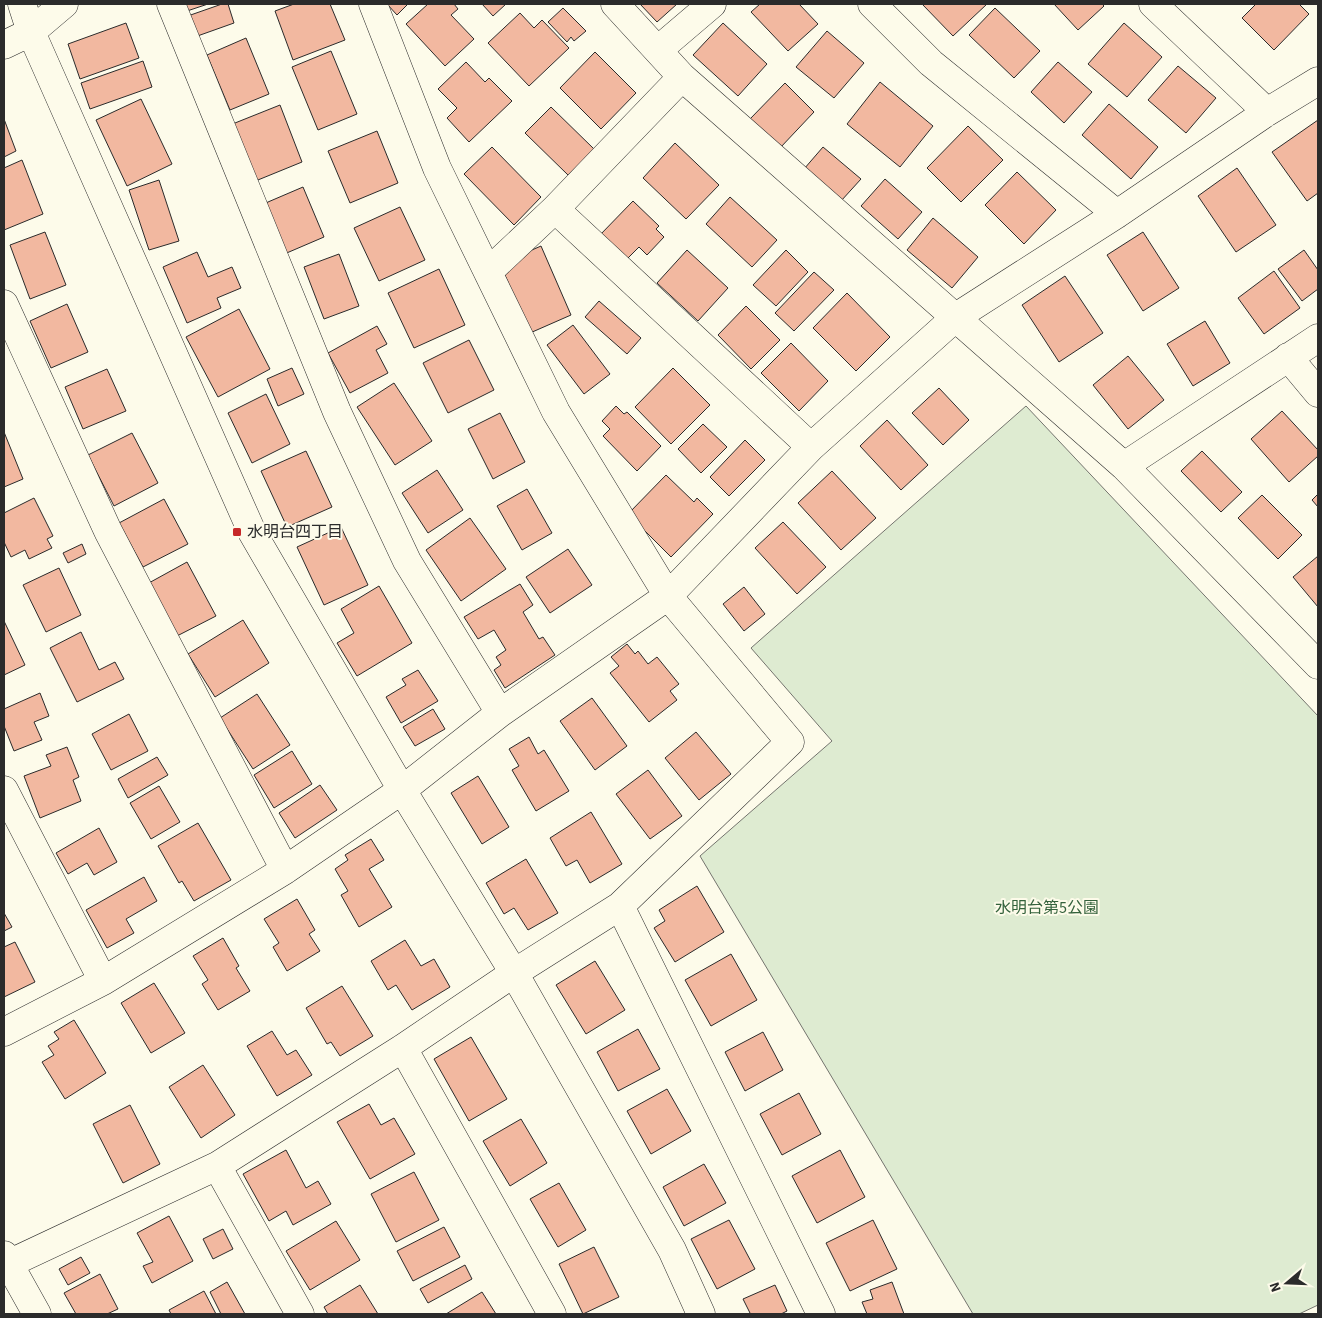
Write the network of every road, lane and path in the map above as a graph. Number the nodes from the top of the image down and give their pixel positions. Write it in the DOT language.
graph roads {
  1 [pos="22,4"];
  2 [pos="64,4"];
  3 [pos="171,4"];
  4 [pos="373,4"];
  5 [pos="615,4"];
  6 [pos="712,4"];
  7 [pos="872,4"];
  8 [pos="1153,4"];
  9 [pos="31,32"];
  10 [pos="4,45"];
  11 [pos="658,50"];
  12 [pos="682,77"];
  13 [pos="1318,81"];
  14 [pos="1267,112"];
  15 [pos="555,209"];
  16 [pos="1116,214"];
  17 [pos="488,272"];
  18 [pos="4,304"];
  19 [pos="956,317"];
  20 [pos="1318,338"];
  21 [pos="1288,357"];
  22 [pos="1318,393"];
  23 [pos="811,447"];
  24 [pos="1124,466"];
  25 [pos="668,596"];
  26 [pos="1318,665"];
  27 [pos="500,713"];
  28 [pos="4,790"];
  29 [pos="402,790"];
  30 [pos="285,870"];
  31 [pos="620,906"];
  32 [pos="514,972"];
  33 [pos="103,982"];
  34 [pos="4,1032"];
  35 [pos="404,1048"];
  36 [pos="217,1166"];
  37 [pos="6,1262"];
  38 [pos="37,1314"];
  39 [pos="300,1314"];
  40 [pos="552,1314"];
  41 [pos="701,1314"];
  42 [pos="821,1314"];
  1 -- 9 [label="street"];
  2 -- 9 [label="street"];
  3 -- 27 [label="street"];
  4 -- 17 [label="street"];
  5 -- 11 [label="street"];
  6 -- 11 [label="street"];
  7 -- 16 [label="street"];
  8 -- 14 [label="street"];
  9 -- 10 [label="street"];
  9 -- 29 [label="street"];
  11 -- 12 [label="street"];
  12 -- 15 [label="street"];
  12 -- 19 [label="street"];
  13 -- 14 [label="street"];
  14 -- 16 [label="street"];
  15 -- 17 [label="street"];
  15 -- 23 [label="street"];
  16 -- 19 [label="street"];
  17 -- 25 [label="street"];
  18 -- 30 [label="street"];
  19 -- 23 [label="street"];
  19 -- 24 [label="street"];
  20 -- 21 [label="street"];
  21 -- 22 [label="street"];
  21 -- 24 [label="street"];
  23 -- 25 [label="street"];
  24 -- 26 [label="street"];
  25 -- 27 [label="street"];
  25 -- 31 [label="street"];
  27 -- 29 [label="street"];
  28 -- 33 [label="street"];
  29 -- 30 [label="street"];
  29 -- 32 [label="street"];
  30 -- 33 [label="street"];
  31 -- 32 [label="street"];
  31 -- 42 [label="street"];
  32 -- 35 [label="street"];
  32 -- 41 [label="street"];
  33 -- 34 [label="street"];
  35 -- 36 [label="street"];
  35 -- 40 [label="street"];
  36 -- 37 [label="street"];
  36 -- 39 [label="street"];
  37 -- 38 [label="street"];
}
